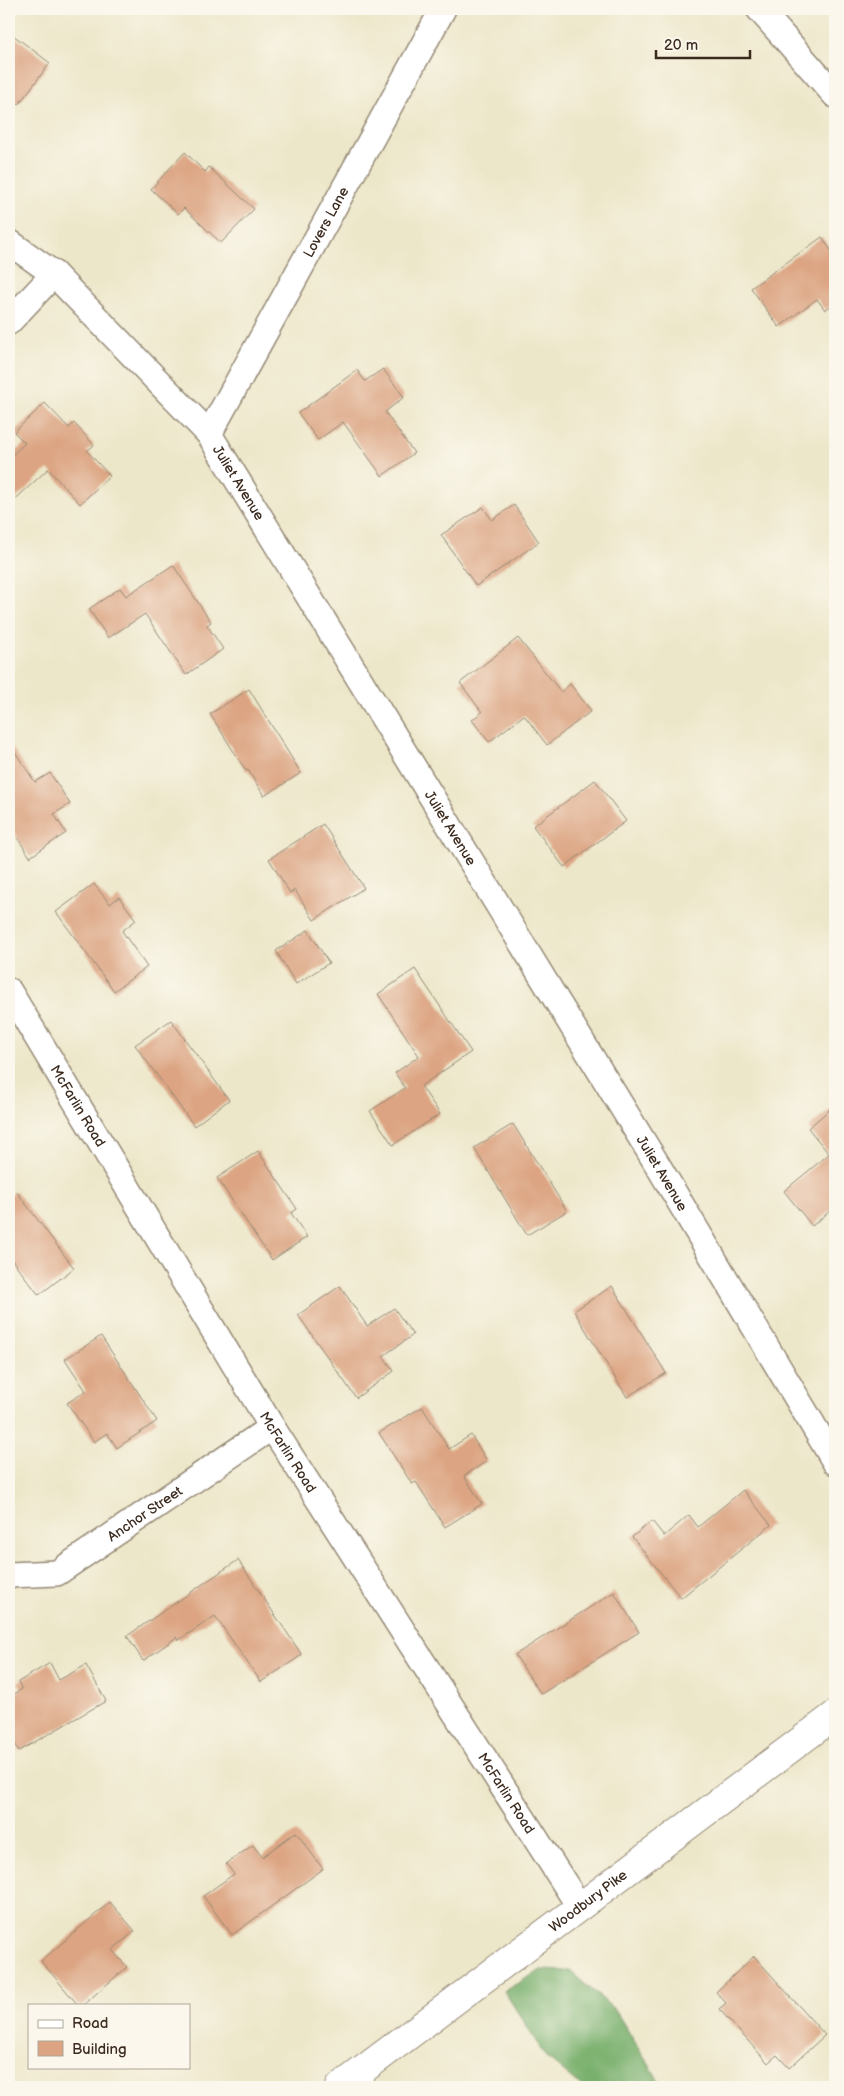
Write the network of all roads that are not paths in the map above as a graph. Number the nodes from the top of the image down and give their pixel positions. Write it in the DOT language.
graph roads {
  1 [pos="443,9"];
  2 [pos="759,9"];
  3 [pos="835,95"];
  4 [pos="9,242"];
  5 [pos="54,274"];
  6 [pos="9,322"];
  7 [pos="209,434"];
  8 [pos="9,991"];
  9 [pos="272,1427"];
  10 [pos="835,1462"];
  11 [pos="9,1575"];
  12 [pos="835,1715"];
  13 [pos="579,1906"];
  14 [pos="340,2087"];
  1 -- 7 [label="street, Lovers Lane"];
  2 -- 3 [label="street"];
  4 -- 5 [label="street, Juliet Avenue"];
  5 -- 6 [label="street"];
  5 -- 7 [label="street, Juliet Avenue"];
  7 -- 10 [label="street, Juliet Avenue"];
  8 -- 9 [label="street, McFarlin Road"];
  9 -- 11 [label="street, Anchor Street"];
  9 -- 13 [label="street, McFarlin Road"];
  12 -- 13 [label="street, Woodbury Pike"];
  13 -- 14 [label="street, Woodbury Pike"];
}
